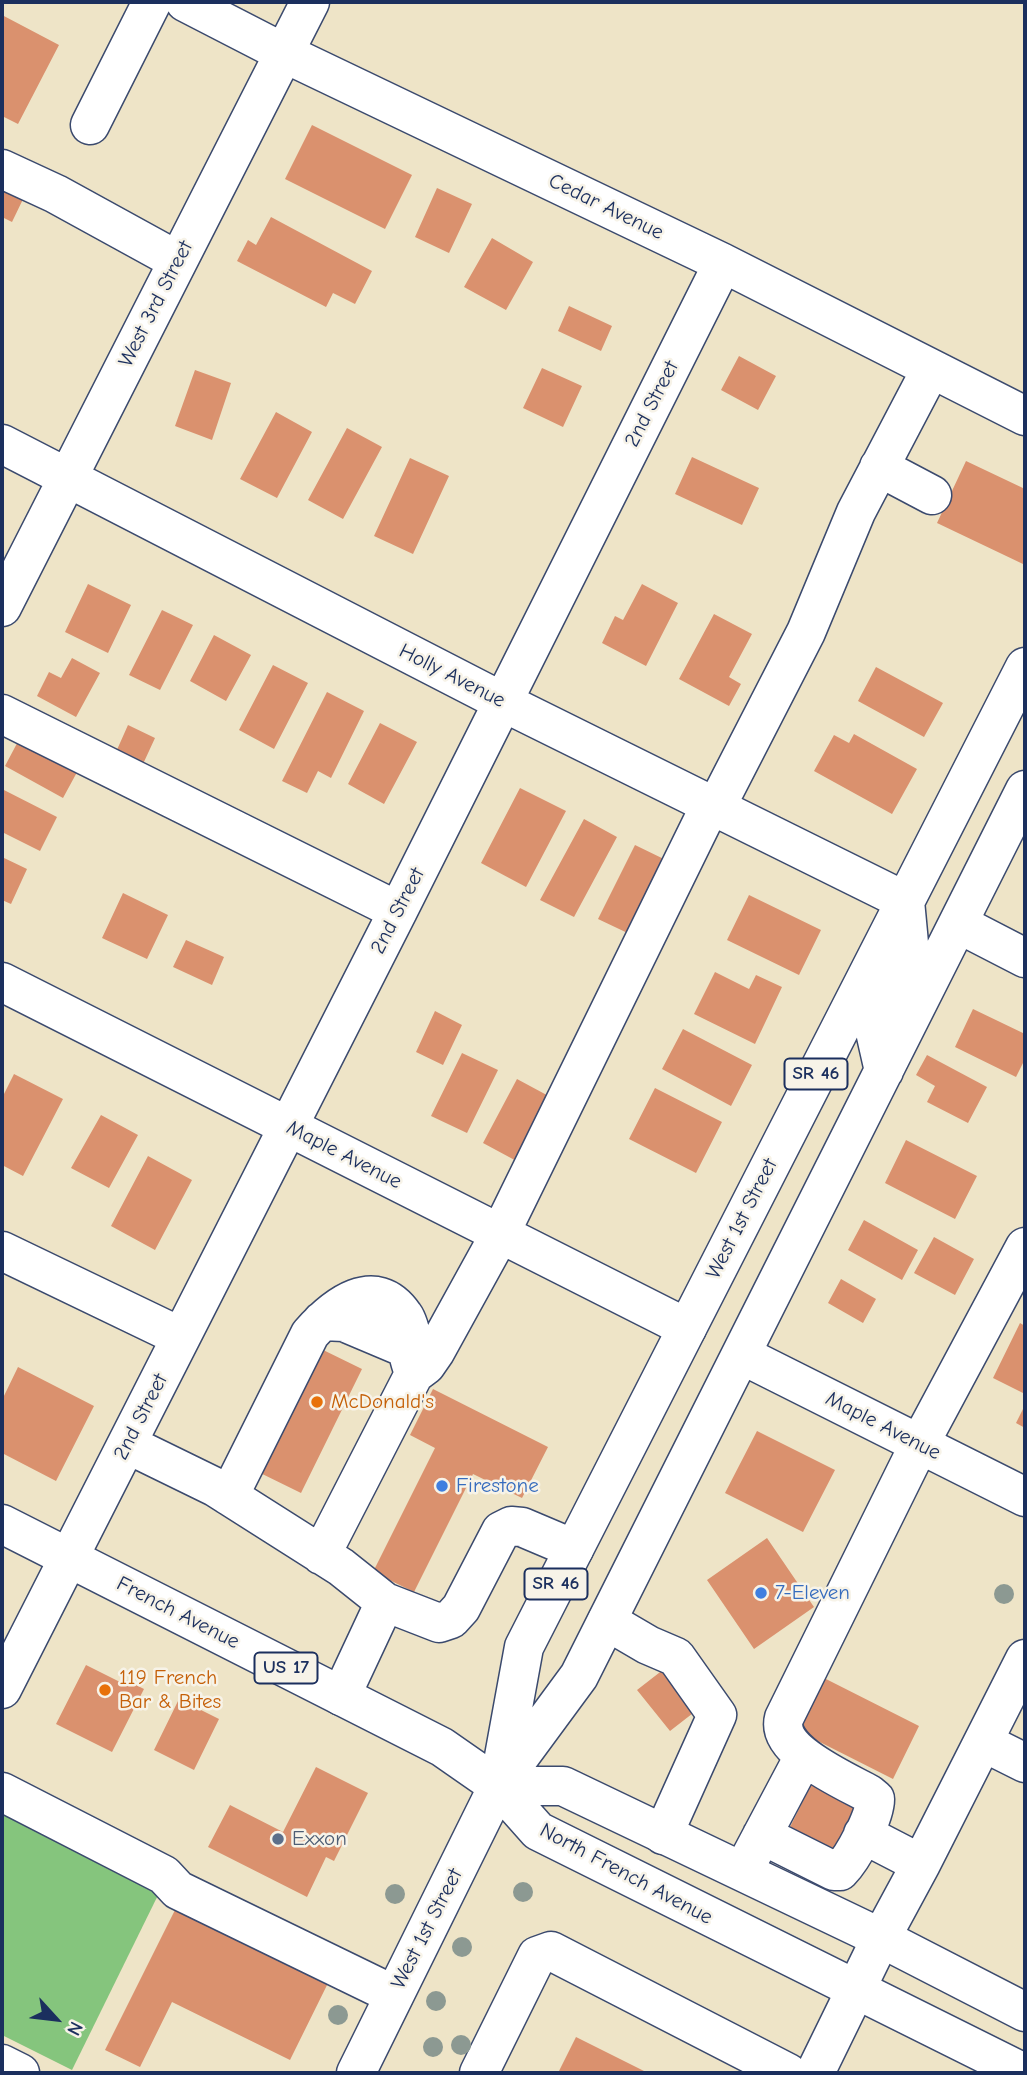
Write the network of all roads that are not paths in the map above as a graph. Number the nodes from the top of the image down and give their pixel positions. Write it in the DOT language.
graph roads {
  1 [pos="152,2"];
  2 [pos="185,2"];
  3 [pos="310,2"];
  4 [pos="284,53"];
  5 [pos="90,125"];
  6 [pos="2,169"];
  7 [pos="178,261"];
  8 [pos="723,263"];
  9 [pos="931,369"];
  10 [pos="1025,416"];
  11 [pos="2,444"];
  12 [pos="879,467"];
  13 [pos="67,476"];
  14 [pos="932,495"];
  15 [pos="2,607"];
  16 [pos="1025,667"];
  17 [pos="503,702"];
  18 [pos="2,714"];
  19 [pos="982,753"];
  20 [pos="1025,790"];
  21 [pos="713,806"];
  22 [pos="905,901"];
  23 [pos="398,911"];
  24 [pos="959,924"];
  25 [pos="1025,958"];
  26 [pos="2,982"];
  27 [pos="884,1071"];
  28 [pos="289,1126"];
  29 [pos="500,1234"];
  30 [pos="1025,1247"];
  31 [pos="2,1251"];
  32 [pos="687,1328"];
  33 [pos="181,1337"];
  34 [pos="742,1354"];
  35 [pos="411,1362"];
  36 [pos="127,1444"];
  37 [pos="919,1445"];
  38 [pos="229,1496"];
  39 [pos="1025,1497"];
  40 [pos="2,1524"];
  41 [pos="574,1549"];
  42 [pos="321,1555"];
  43 [pos="69,1558"];
  44 [pos="385,1602"];
  45 [pos="607,1621"];
  46 [pos="1025,1659"];
  47 [pos="2,1689"];
  48 [pos="341,1696"];
  49 [pos="983,1742"];
  50 [pos="803,1758"];
  51 [pos="1025,1763"];
  52 [pos="498,1786"];
  53 [pos="2,1792"];
  54 [pos="863,1834"];
  55 [pos="663,1835"];
  56 [pos="762,1835"];
  57 [pos="921,1864"];
  58 [pos="743,1872"];
  59 [pos="881,1938"];
  60 [pos="856,1991"];
  61 [pos="394,1995"];
  62 [pos="1025,2012"];
  63 [pos="2,2064"];
  64 [pos="20,2073"];
  65 [pos="356,2073"];
  66 [pos="479,2073"];
  67 [pos="788,2073"];
  68 [pos="815,2073"];
  69 [pos="1024,2073"];
  1 -- 5 [label="street"];
  2 -- 4 [label="street, Cedar Avenue"];
  3 -- 4 [label="street, West 3rd Street"];
  4 -- 7 [label="street, West 3rd Street"];
  4 -- 8 [label="street, Cedar Avenue"];
  6 -- 7 [label="street"];
  7 -- 13 [label="street, West 3rd Street"];
  8 -- 9 [label="street, Cedar Avenue"];
  8 -- 17 [label="street, 2nd Street"];
  9 -- 10 [label="street, Cedar Avenue"];
  9 -- 12 [label="street"];
  11 -- 13 [label="street, Holly Avenue"];
  12 -- 14 [label="street"];
  12 -- 21 [label="street"];
  13 -- 15 [label="street, West 3rd Street"];
  13 -- 17 [label="street, Holly Avenue"];
  16 -- 19 [label="street, West 1st Street / SR 46"];
  17 -- 21 [label="street, Holly Avenue"];
  17 -- 23 [label="street, 2nd Street"];
  18 -- 23 [label="street"];
  19 -- 22 [label="street, West 1st Street / SR 46"];
  19 -- 24 [label="street"];
  20 -- 24 [label="street, West 1st Street / SR 46"];
  21 -- 22 [label="street, Holly Avenue"];
  21 -- 29 [label="street"];
  22 -- 27 [label="street"];
  22 -- 32 [label="street, West 1st Street / SR 46"];
  23 -- 28 [label="street, 2nd Street"];
  24 -- 25 [label="street"];
  24 -- 27 [label="street, West 1st Street / SR 46"];
  26 -- 28 [label="street, Maple Avenue"];
  27 -- 34 [label="street, West 1st Street / SR 46"];
  28 -- 29 [label="street, Maple Avenue"];
  28 -- 33 [label="street, 2nd Street"];
  29 -- 32 [label="street, Maple Avenue"];
  29 -- 35 [label="street"];
  30 -- 37 [label="street"];
  31 -- 33 [label="street"];
  32 -- 41 [label="street, West 1st Street / SR 46"];
  33 -- 36 [label="street, 2nd Street"];
  34 -- 37 [label="street, Maple Avenue"];
  34 -- 45 [label="street, West 1st Street / SR 46"];
  35 -- 38 [label="street"];
  35 -- 42 [label="street"];
  36 -- 38 [label="street"];
  36 -- 43 [label="street, 2nd Street"];
  37 -- 39 [label="street, Maple Avenue"];
  37 -- 50 [label="street"];
  38 -- 42 [label="street"];
  40 -- 43 [label="street, French Avenue / US 17"];
  41 -- 44 [label="street"];
  41 -- 52 [label="street, West 1st Street / SR 46"];
  42 -- 44 [label="street"];
  43 -- 47 [label="street, 2nd Street"];
  43 -- 48 [label="street, French Avenue / US 17"];
  44 -- 48 [label="street"];
  45 -- 52 [label="street, West 1st Street / SR 46"];
  45 -- 55 [label="street"];
  46 -- 49 [label="street"];
  48 -- 52 [label="street, French Avenue / US 17"];
  49 -- 51 [label="street"];
  49 -- 57 [label="street"];
  50 -- 54 [label="street"];
  50 -- 56 [label="street"];
  52 -- 55 [label="street"];
  52 -- 60 [label="street, North French Avenue"];
  52 -- 61 [label="street, West 1st Street"];
  53 -- 61 [label="street"];
  54 -- 56 [label="street"];
  54 -- 57 [label="street"];
  55 -- 58 [label="street"];
  56 -- 58 [label="street"];
  57 -- 59 [label="street"];
  58 -- 59 [label="street"];
  59 -- 60 [label="street"];
  59 -- 62 [label="street"];
  60 -- 68 [label="street"];
  60 -- 69 [label="street, North French Avenue"];
  61 -- 65 [label="street, West 1st Street"];
  63 -- 64 [label="street"];
  66 -- 67 [label="street"];
}
